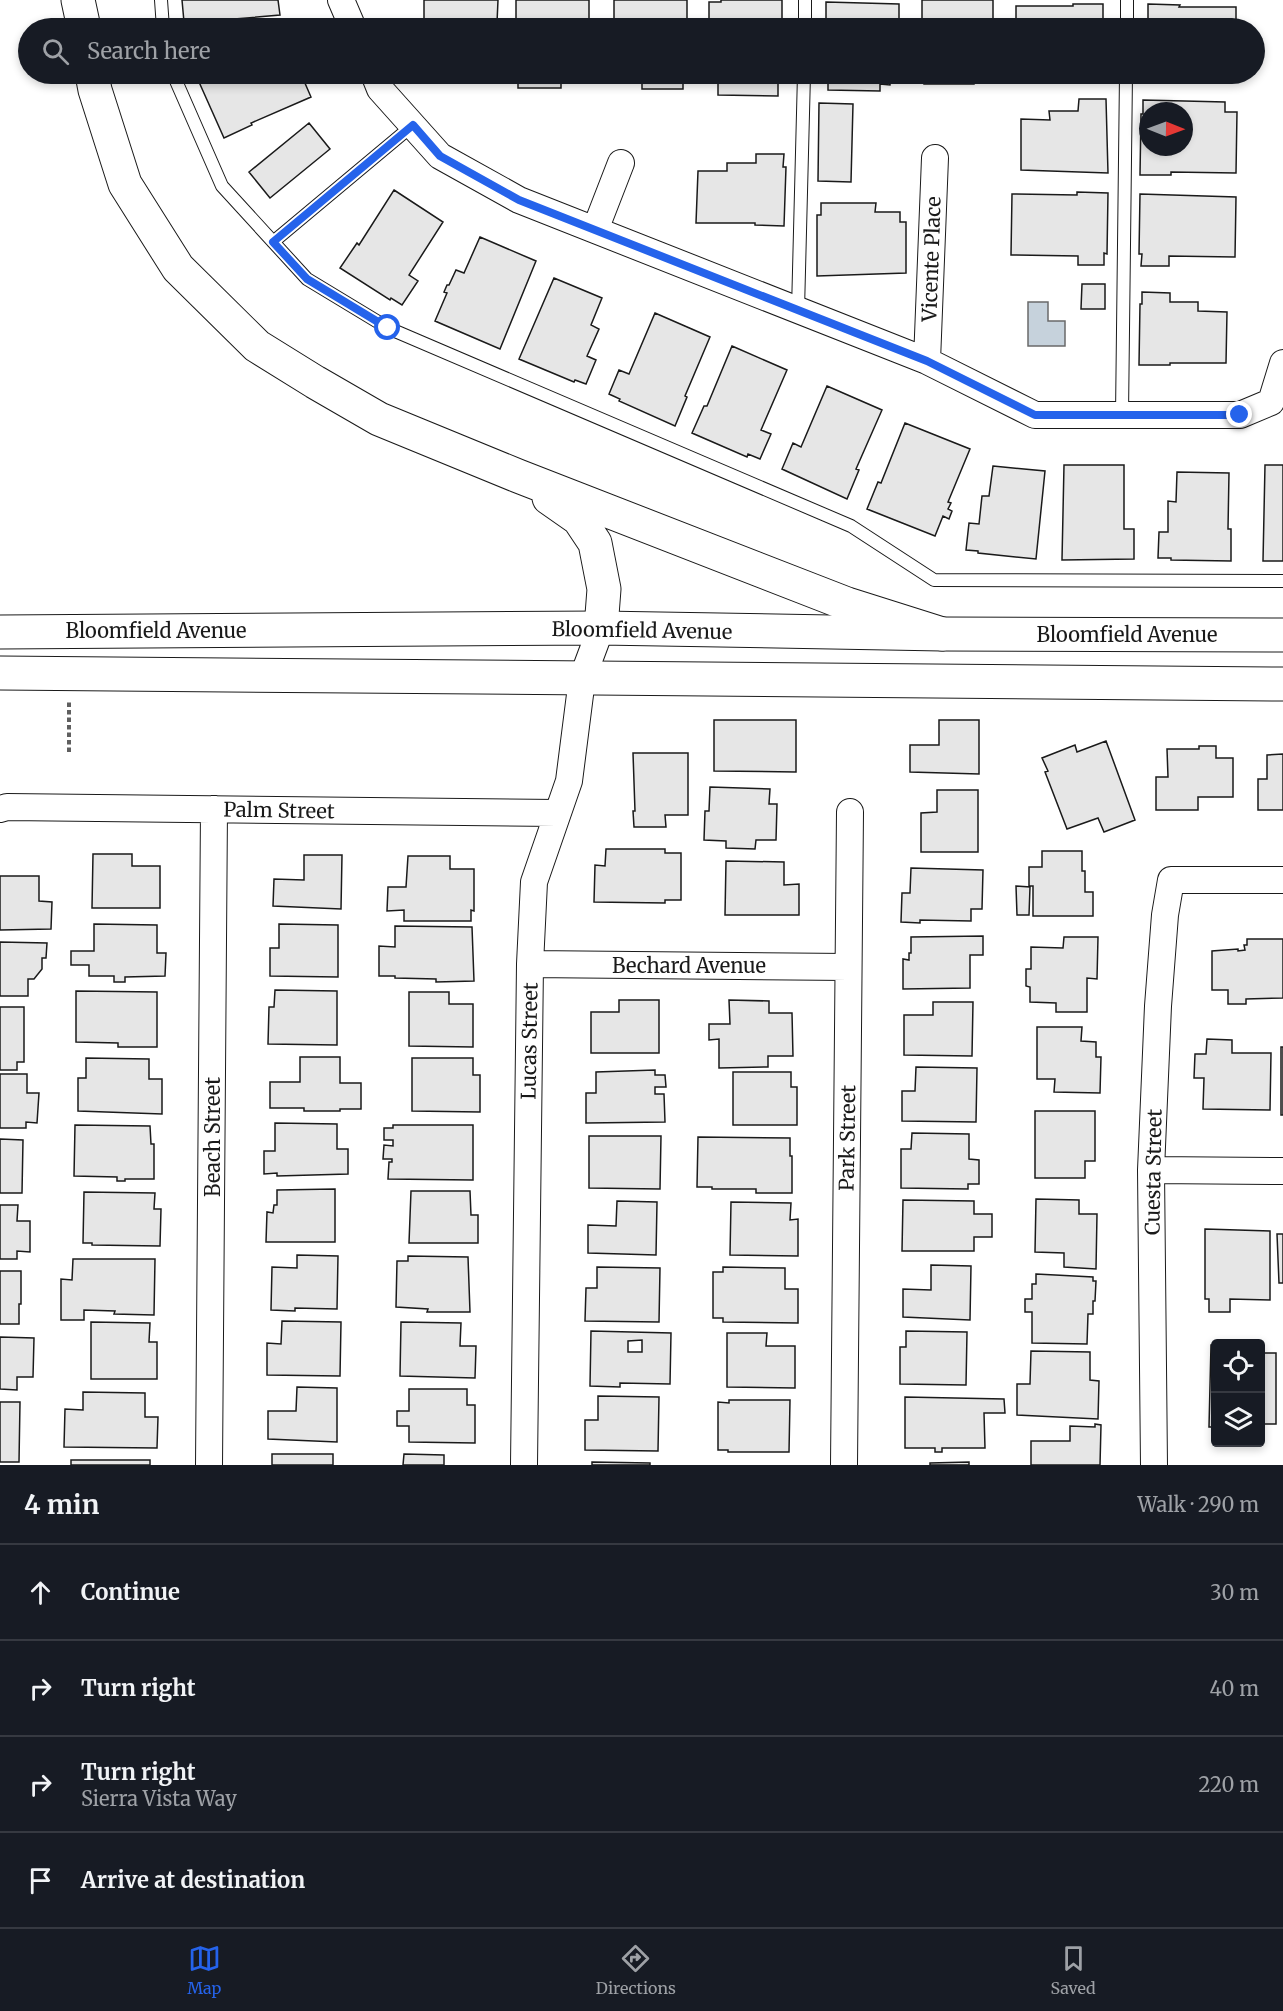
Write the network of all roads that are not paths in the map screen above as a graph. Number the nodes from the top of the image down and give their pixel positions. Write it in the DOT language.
graph roads {
  1 [pos="78,0"];
  2 [pos="161,0"];
  3 [pos="341,0"];
  4 [pos="806,0"];
  5 [pos="1127,0"];
  6 [pos="82,18"];
  7 [pos="162,18"];
  8 [pos="349,18"];
  9 [pos="805,18"];
  10 [pos="1126,18"];
  11 [pos="94,84"];
  12 [pos="177,84"];
  13 [pos="378,84"];
  14 [pos="804,84"];
  15 [pos="1126,84"];
  16 [pos="413,125"];
  17 [pos="935,158"];
  18 [pos="621,163"];
  19 [pos="595,230"];
  20 [pos="273,242"];
  21 [pos="798,310"];
  22 [pos="927,361"];
  23 [pos="1283,363"];
  24 [pos="1122,415"];
  25 [pos="518,476"];
  26 [pos="1283,581"];
  27 [pos="601,628"];
  28 [pos="0,632"];
  29 [pos="942,634"];
  30 [pos="1283,634"];
  31 [pos="0,673"];
  32 [pos="582,679"];
  33 [pos="1283,684"];
  34 [pos="0,809"];
  35 [pos="214,809"];
  36 [pos="850,812"];
  37 [pos="558,813"];
  38 [pos="1283,880"];
  39 [pos="530,964"];
  40 [pos="848,966"];
  41 [pos="1151,1170"];
  42 [pos="1283,1171"];
  43 [pos="209,1465"];
  44 [pos="524,1465"];
  45 [pos="844,1465"];
  46 [pos="1154,1465"];
  1 -- 6 [label="main road"];
  2 -- 7 [label="lane"];
  3 -- 8 [label="street"];
  4 -- 9 [label="lane"];
  5 -- 10 [label="lane"];
  11 -- 25 [label="main road"];
  12 -- 20 [label="lane"];
  13 -- 16 [label="street"];
  14 -- 21 [label="lane"];
  15 -- 24 [label="lane"];
  16 -- 19 [label="street"];
  16 -- 20 [label="lane"];
  17 -- 22 [label="street, Vicente Place"];
  18 -- 19 [label="street"];
  19 -- 21 [label="street"];
  20 -- 26 [label="lane"];
  21 -- 22 [label="street"];
  22 -- 24 [label="street"];
  23 -- 24 [label="street"];
  25 -- 27 [label="main road"];
  25 -- 29 [label="main road"];
  27 -- 28 [label="main road, Bloomfield Avenue"];
  27 -- 29 [label="main road, Bloomfield Avenue"];
  27 -- 32 [label="street, Lucas Street"];
  29 -- 30 [label="main road, Bloomfield Avenue"];
  31 -- 32 [label="main road"];
  32 -- 33 [label="main road"];
  32 -- 37 [label="street, Lucas Street"];
  34 -- 35 [label="street, Palm Street"];
  35 -- 37 [label="street, Palm Street"];
  35 -- 43 [label="street, Beach Street"];
  36 -- 40 [label="street, Park Street"];
  37 -- 39 [label="street, Lucas Street"];
  38 -- 41 [label="street, Cuesta Street"];
  39 -- 40 [label="street, Bechard Avenue"];
  39 -- 44 [label="street, Lucas Street"];
  40 -- 45 [label="street, Park Street"];
  41 -- 42 [label="street"];
  41 -- 46 [label="street, Cuesta Street"];
}
